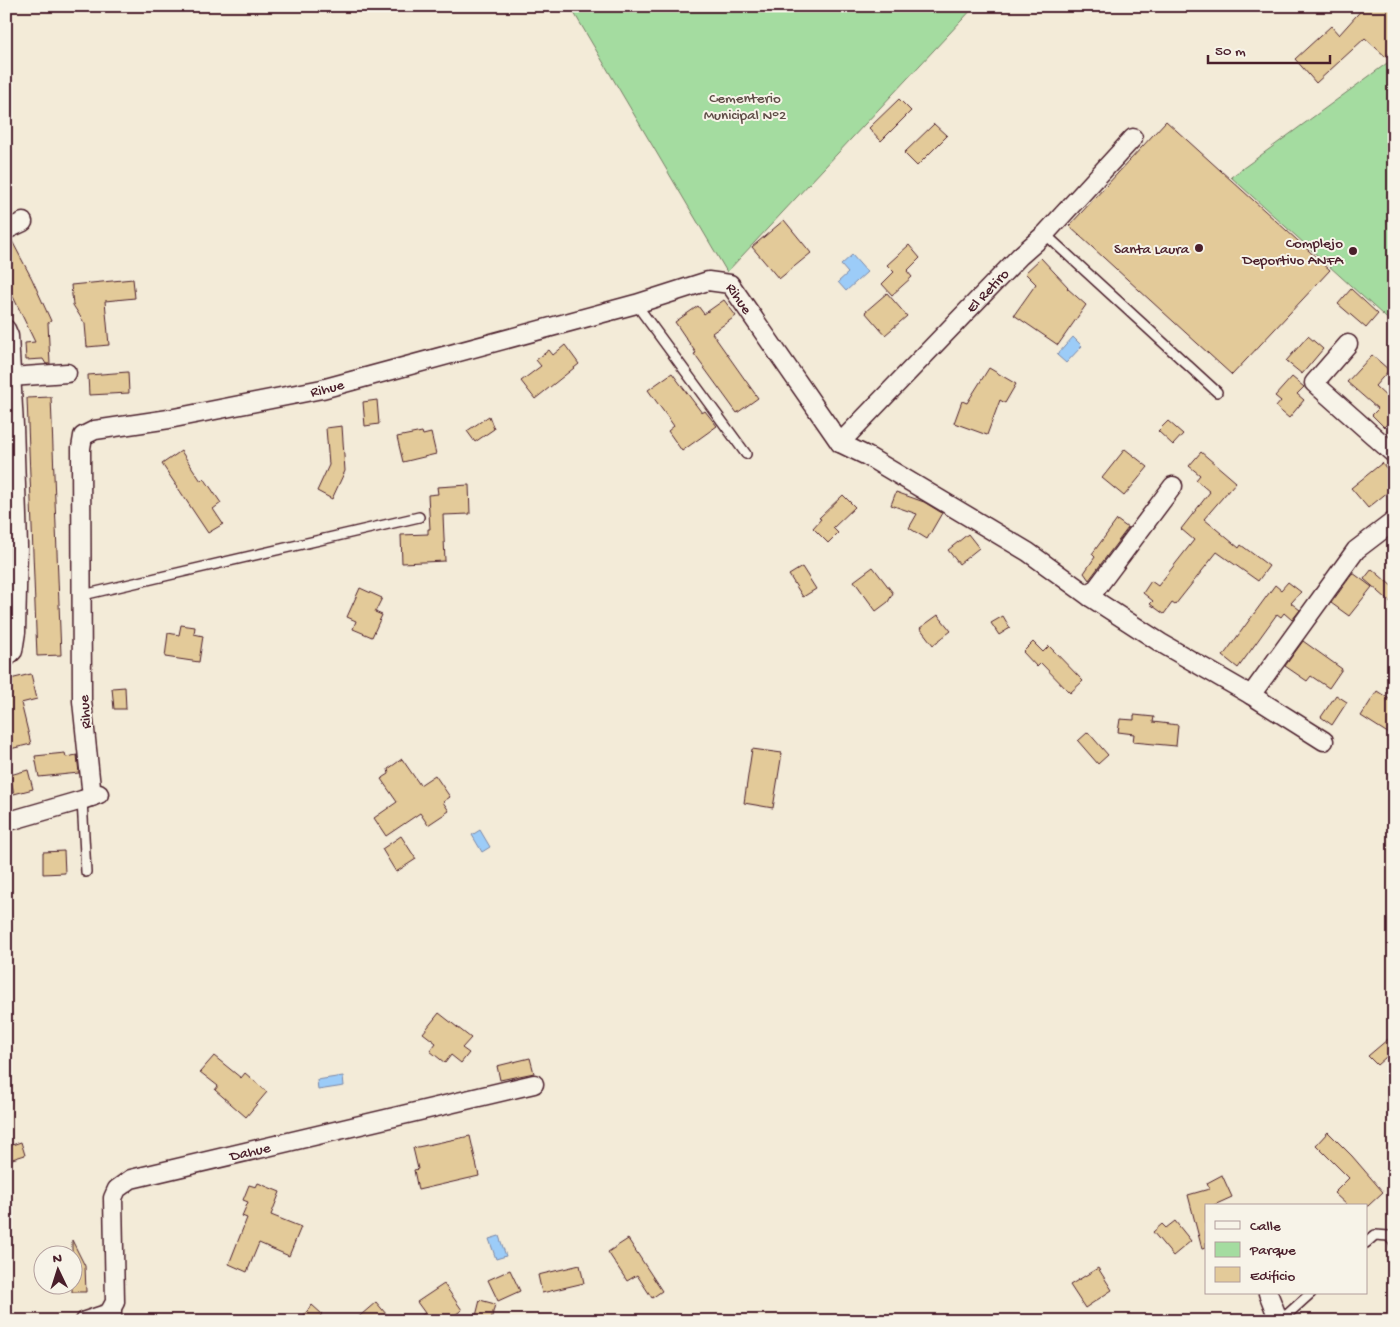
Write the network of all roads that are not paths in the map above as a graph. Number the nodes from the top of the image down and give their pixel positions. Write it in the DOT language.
graph roads {
  1 [pos="1134,138"];
  2 [pos="23,222"];
  3 [pos="6,230"];
  4 [pos="1045,234"];
  5 [pos="636,304"];
  6 [pos="6,329"];
  7 [pos="1348,344"];
  8 [pos="67,373"];
  9 [pos="11,377"];
  10 [pos="1217,392"];
  11 [pos="10,428"];
  12 [pos="840,443"];
  13 [pos="746,454"];
  14 [pos="1394,454"];
  15 [pos="1173,486"];
  16 [pos="419,517"];
  17 [pos="1394,521"];
  18 [pos="12,547"];
  19 [pos="82,595"];
  20 [pos="1090,597"];
  21 [pos="6,658"];
  22 [pos="1250,695"];
  23 [pos="1324,741"];
  24 [pos="91,797"];
  25 [pos="6,822"];
  26 [pos="86,872"];
  27 [pos="534,1084"];
  28 [pos="1368,1241"];
  29 [pos="1394,1243"];
  30 [pos="1268,1294"];
  31 [pos="1310,1294"];
  32 [pos="115,1302"];
  33 [pos="85,1321"];
  34 [pos="117,1321"];
  35 [pos="1280,1321"];
  1 -- 4 [label="street, El Retiro"];
  2 -- 3 [label="street"];
  4 -- 10 [label="lane"];
  4 -- 12 [label="street, El Retiro"];
  5 -- 12 [label="street, Rihue"];
  5 -- 13 [label="lane"];
  5 -- 19 [label="street, Rihue"];
  6 -- 9 [label="street"];
  7 -- 14 [label="street"];
  8 -- 9 [label="street"];
  9 -- 11 [label="street"];
  11 -- 18 [label="street"];
  12 -- 20 [label="street"];
  15 -- 20 [label="street"];
  16 -- 19 [label="lane"];
  17 -- 22 [label="street"];
  18 -- 21 [label="street"];
  19 -- 24 [label="street, Rihue"];
  20 -- 22 [label="street"];
  22 -- 23 [label="street"];
  24 -- 25 [label="street"];
  24 -- 26 [label="lane"];
  27 -- 32 [label="street, Dahue"];
  28 -- 29 [label="lane"];
  30 -- 35 [label="street"];
  31 -- 35 [label="lane"];
  32 -- 33 [label="street"];
  32 -- 34 [label="lane"];
}
